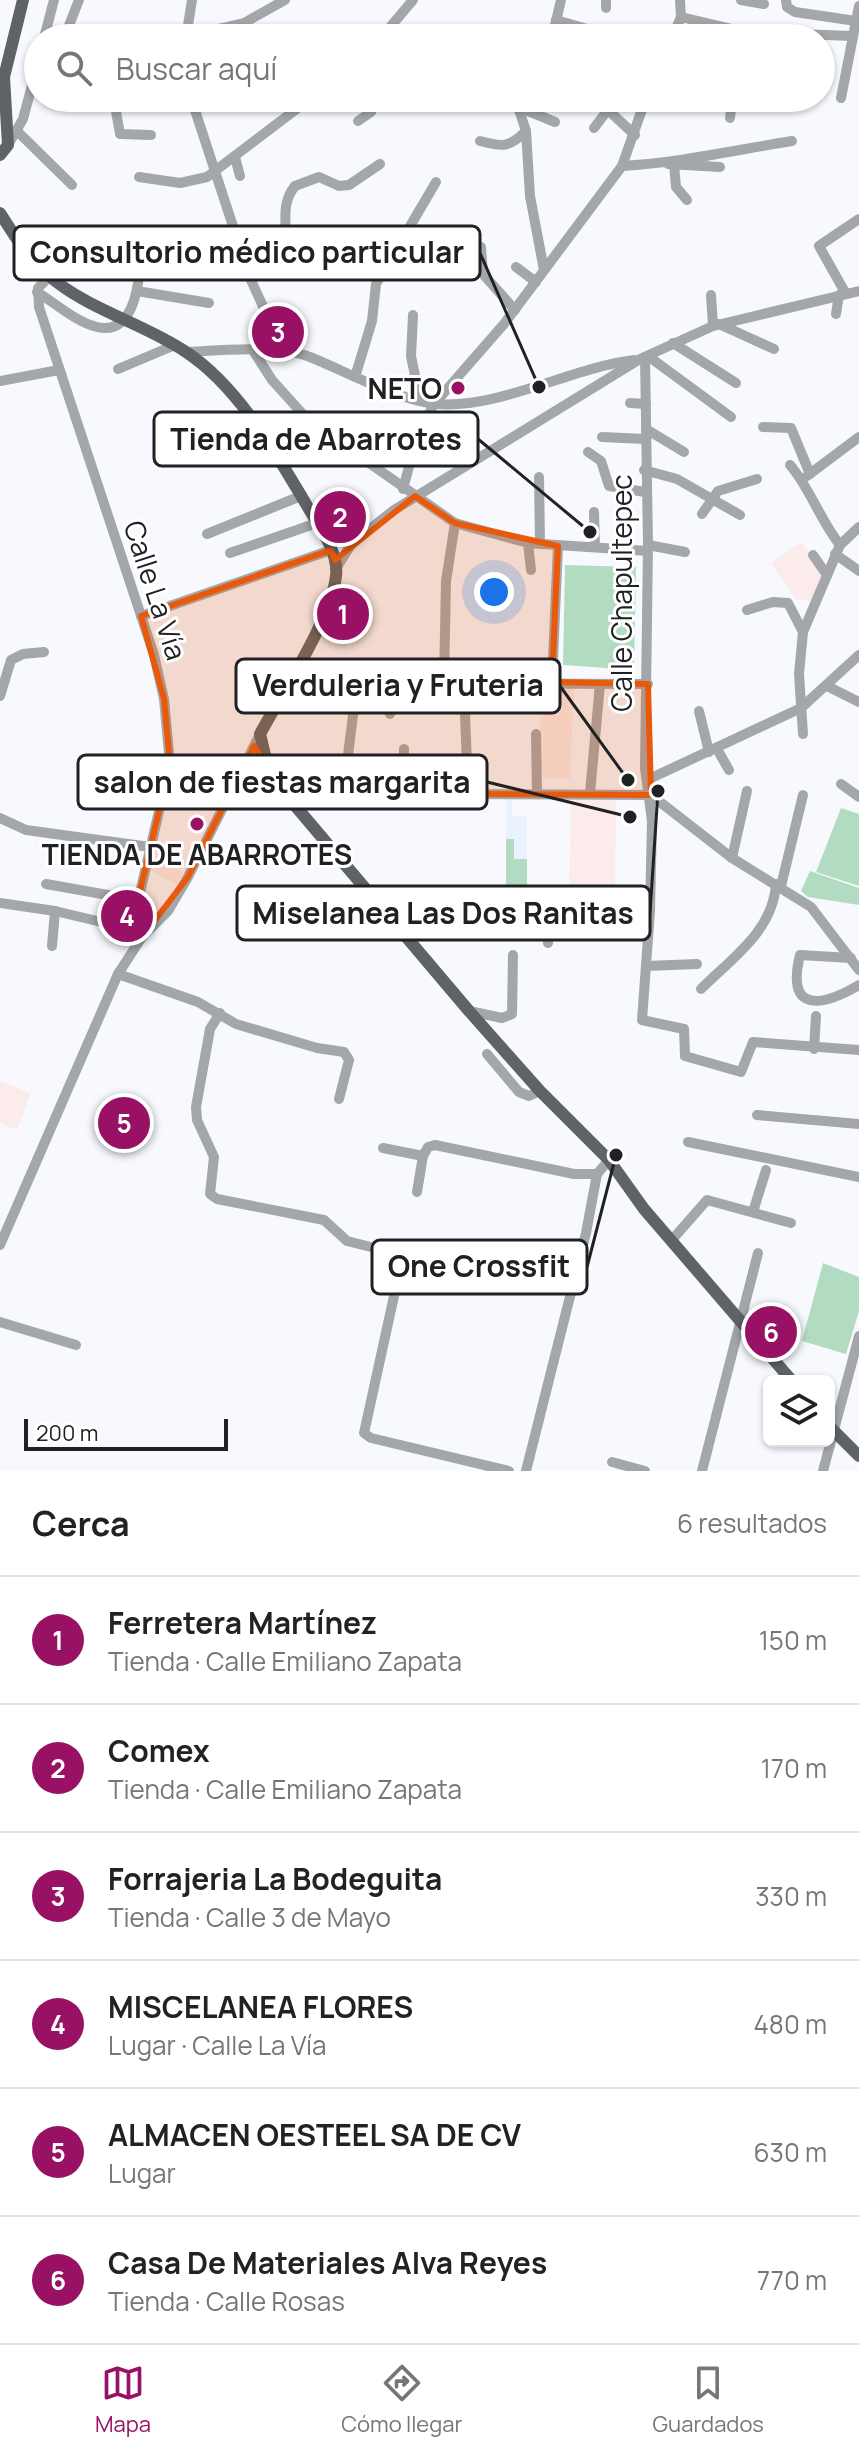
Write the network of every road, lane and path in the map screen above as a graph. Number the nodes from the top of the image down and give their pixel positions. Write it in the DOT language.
graph roads {
  1 [pos="23,0"];
  2 [pos="54,0"];
  3 [pos="79,0"];
  4 [pos="192,0"];
  5 [pos="285,0"];
  6 [pos="413,0"];
  7 [pos="561,0"];
  8 [pos="680,0"];
  9 [pos="741,0"];
  10 [pos="786,0"];
  11 [pos="764,4"];
  12 [pos="859,6"];
  13 [pos="681,17"];
  14 [pos="556,20"];
  15 [pos="856,21"];
  16 [pos="48,24"];
  17 [pos="70,24"];
  18 [pos="189,24"];
  19 [pos="240,24"];
  20 [pos="393,24"];
  21 [pos="555,24"];
  22 [pos="570,24"];
  23 [pos="678,24"];
  24 [pos="711,24"];
  25 [pos="835,35"];
  26 [pos="853,36"];
  27 [pos="841,98"];
  28 [pos="24,111"];
  29 [pos="116,112"];
  30 [pos="195,112"];
  31 [pos="293,112"];
  32 [pos="371,112"];
  33 [pos="519,112"];
  34 [pos="535,112"];
  35 [pos="599,112"];
  36 [pos="611,112"];
  37 [pos="642,112"];
  38 [pos="731,112"];
  39 [pos="730,118"];
  40 [pos="358,121"];
  41 [pos="555,122"];
  42 [pos="594,128"];
  43 [pos="526,131"];
  44 [pos="18,132"];
  45 [pos="151,135"];
  46 [pos="635,135"];
  47 [pos="480,141"];
  48 [pos="792,141"];
  49 [pos="4,150"];
  50 [pos="235,157"];
  51 [pos="380,164"];
  52 [pos="670,164"];
  53 [pos="622,166"];
  54 [pos="720,167"];
  55 [pos="214,172"];
  56 [pos="240,176"];
  57 [pos="139,177"];
  58 [pos="436,182"];
  59 [pos="72,185"];
  60 [pos="687,200"];
  61 [pos="0,214"];
  62 [pos="859,219"];
  63 [pos="481,247"];
  64 [pos="185,250"];
  65 [pos="516,267"];
  66 [pos="544,270"];
  67 [pos="49,277"];
  68 [pos="250,278"];
  69 [pos="536,282"];
  70 [pos="137,291"];
  71 [pos="859,291"];
  72 [pos="37,292"];
  73 [pos="711,295"];
  74 [pos="842,295"];
  75 [pos="209,303"];
  76 [pos="515,310"];
  77 [pos="836,314"];
  78 [pos="413,315"];
  79 [pos="122,318"];
  80 [pos="716,325"];
  81 [pos="673,343"];
  82 [pos="175,345"];
  83 [pos="774,349"];
  84 [pos="188,352"];
  85 [pos="254,352"];
  86 [pos="284,352"];
  87 [pos="644,357"];
  88 [pos="118,369"];
  89 [pos="59,370"];
  90 [pos="355,377"];
  91 [pos="0,381"];
  92 [pos="736,383"];
  93 [pos="420,400"];
  94 [pos="630,403"];
  95 [pos="434,404"];
  96 [pos="646,404"];
  97 [pos="731,417"];
  98 [pos="763,427"];
  99 [pos="645,434"];
  100 [pos="602,437"];
  101 [pos="859,437"];
  102 [pos="588,452"];
  103 [pos="684,452"];
  104 [pos="790,465"];
  105 [pos="644,470"];
  106 [pos="806,476"];
  107 [pos="539,477"];
  108 [pos="757,479"];
  109 [pos="403,489"];
  110 [pos="645,492"];
  111 [pos="301,496"];
  112 [pos="415,496"];
  113 [pos="712,497"];
  114 [pos="594,512"];
  115 [pos="702,514"];
  116 [pos="740,515"];
  117 [pos="317,523"];
  118 [pos="455,523"];
  119 [pos="859,527"];
  120 [pos="207,534"];
  121 [pos="528,543"];
  122 [pos="540,544"];
  123 [pos="558,546"];
  124 [pos="595,547"];
  125 [pos="648,548"];
  126 [pos="837,549"];
  127 [pos="331,550"];
  128 [pos="685,552"];
  129 [pos="230,553"];
  130 [pos="813,555"];
  131 [pos="337,567"];
  132 [pos="531,570"];
  133 [pos="859,571"];
  134 [pos="827,575"];
  135 [pos="747,610"];
  136 [pos="141,616"];
  137 [pos="803,632"];
  138 [pos="44,652"];
  139 [pos="859,655"];
  140 [pos="392,682"];
  141 [pos="444,682"];
  142 [pos="552,682"];
  143 [pos="600,684"];
  144 [pos="648,684"];
  145 [pos="827,686"];
  146 [pos="0,696"];
  147 [pos="859,702"];
  148 [pos="801,708"];
  149 [pos="699,711"];
  150 [pos="390,714"];
  151 [pos="465,714"];
  152 [pos="260,734"];
  153 [pos="536,734"];
  154 [pos="803,734"];
  155 [pos="404,749"];
  156 [pos="713,751"];
  157 [pos="729,770"];
  158 [pos="647,780"];
  159 [pos="841,784"];
  160 [pos="334,791"];
  161 [pos="403,791"];
  162 [pos="468,791"];
  163 [pos="747,791"];
  164 [pos="537,792"];
  165 [pos="283,793"];
  166 [pos="590,793"];
  167 [pos="651,795"];
  168 [pos="803,795"];
  169 [pos="859,797"];
  170 [pos="0,818"];
  171 [pos="150,847"];
  172 [pos="732,858"];
  173 [pos="46,884"];
  174 [pos="778,885"];
  175 [pos="136,900"];
  176 [pos="0,903"];
  177 [pos="381,910"];
  178 [pos="55,911"];
  179 [pos="132,927"];
  180 [pos="142,937"];
  181 [pos="548,943"];
  182 [pos="52,946"];
  183 [pos="513,955"];
  184 [pos="851,958"];
  185 [pos="697,964"];
  186 [pos="646,966"];
  187 [pos="859,970"];
  188 [pos="118,974"];
  189 [pos="859,985"];
  190 [pos="701,989"];
  191 [pos="469,1011"];
  192 [pos="220,1013"];
  193 [pos="816,1016"];
  194 [pos="814,1049"];
  195 [pos="859,1050"];
  196 [pos="487,1054"];
  197 [pos="540,1091"];
  198 [pos="339,1099"];
  199 [pos="757,1115"];
  200 [pos="859,1124"];
  201 [pos="688,1142"];
  202 [pos="383,1148"];
  203 [pos="423,1156"];
  204 [pos="609,1160"];
  205 [pos="766,1170"];
  206 [pos="597,1174"];
  207 [pos="859,1177"];
  208 [pos="417,1192"];
  209 [pos="753,1212"];
  210 [pos="791,1223"];
  211 [pos="671,1241"];
  212 [pos="0,1245"];
  213 [pos="758,1253"];
  214 [pos="741,1318"];
  215 [pos="0,1322"];
  216 [pos="858,1340"];
  217 [pos="76,1345"];
  218 [pos="787,1375"];
  219 [pos="835,1415"];
  220 [pos="835,1432"];
  221 [pos="827,1447"];
  222 [pos="859,1456"];
  223 [pos="612,1462"];
  224 [pos="509,1471"];
  225 [pos="526,1471"];
  226 [pos="645,1471"];
  227 [pos="702,1471"];
  228 [pos="823,1471"];
  1 -- 49 [label="main road"];
  2 -- 16 [label="street"];
  3 -- 17 [label="street"];
  4 -- 18 [label="street"];
  5 -- 19 [label="street"];
  6 -- 20 [label="street"];
  7 -- 14 [label="street"];
  8 -- 13 [label="street"];
  9 -- 11 [label="street"];
  10 -- 15 [label="street"];
  12 -- 15 [label="street"];
  13 -- 23 [label="street"];
  13 -- 24 [label="street"];
  14 -- 21 [label="street"];
  14 -- 22 [label="street"];
  15 -- 26 [label="street"];
  25 -- 26 [label="street"];
  26 -- 27 [label="street"];
  28 -- 44 [label="street"];
  29 -- 45 [label="street"];
  30 -- 55 [label="street"];
  31 -- 50 [label="street"];
  32 -- 40 [label="street"];
  33 -- 43 [label="street"];
  34 -- 41 [label="street"];
  35 -- 42 [label="street"];
  36 -- 46 [label="street"];
  37 -- 46 [label="street"];
  38 -- 39 [label="street"];
  43 -- 47 [label="street"];
  43 -- 66 [label="street"];
  44 -- 49 [label="street"];
  44 -- 59 [label="street"];
  46 -- 53 [label="street"];
  48 -- 52 [label="street"];
  50 -- 55 [label="street"];
  50 -- 56 [label="street"];
  51 -- 68 [label="street"];
  52 -- 53 [label="street"];
  52 -- 54 [label="street"];
  52 -- 60 [label="street"];
  53 -- 66 [label="street"];
  55 -- 57 [label="street"];
  55 -- 68 [label="street"];
  58 -- 90 [label="street"];
  61 -- 67 [label="main road"];
  62 -- 74 [label="street"];
  63 -- 76 [label="street"];
  64 -- 70 [label="street"];
  65 -- 69 [label="street"];
  66 -- 69 [label="street"];
  67 -- 72 [label="street"];
  67 -- 79 [label="main road"];
  68 -- 86 [label="street"];
  69 -- 76 [label="street"];
  70 -- 75 [label="street"];
  70 -- 79 [label="street"];
  71 -- 74 [label="street"];
  72 -- 79 [label="street"];
  72 -- 89 [label="street, Calle La Vía"];
  73 -- 80 [label="street"];
  74 -- 77 [label="street"];
  74 -- 80 [label="street"];
  76 -- 95 [label="street"];
  78 -- 93 [label="street"];
  79 -- 82 [label="main road"];
  80 -- 81 [label="street"];
  80 -- 83 [label="street"];
  81 -- 87 [label="street"];
  81 -- 92 [label="street"];
  82 -- 84 [label="main road"];
  82 -- 88 [label="street"];
  84 -- 85 [label="street"];
  84 -- 111 [label="main road"];
  85 -- 86 [label="street"];
  85 -- 109 [label="street"];
  86 -- 90 [label="street"];
  87 -- 95 [label="street"];
  87 -- 96 [label="street, Calle Chapultepec"];
  87 -- 97 [label="street"];
  87 -- 112 [label="street"];
  89 -- 91 [label="street"];
  89 -- 136 [label="street, Calle La Vía"];
  90 -- 93 [label="street"];
  93 -- 95 [label="street"];
  94 -- 96 [label="street"];
  95 -- 109 [label="street"];
  96 -- 99 [label="street, Calle Chapultepec"];
  98 -- 106 [label="street"];
  99 -- 100 [label="street"];
  99 -- 103 [label="street"];
  99 -- 105 [label="street, Calle Chapultepec"];
  101 -- 106 [label="street"];
  102 -- 110 [label="street"];
  104 -- 106 [label="street"];
  105 -- 110 [label="street, Calle Chapultepec"];
  105 -- 113 [label="street"];
  106 -- 126 [label="street"];
  107 -- 122 [label="street"];
  108 -- 113 [label="street"];
  109 -- 112 [label="street"];
  110 -- 125 [label="street, Calle Chapultepec"];
  111 -- 117 [label="main road"];
  111 -- 120 [label="street"];
  112 -- 118 [label="street"];
  112 -- 131 [label="street"];
  113 -- 115 [label="street"];
  113 -- 116 [label="street"];
  114 -- 124 [label="street"];
  117 -- 127 [label="main road"];
  117 -- 129 [label="street"];
  118 -- 121 [label="street"];
  118 -- 141 [label="street"];
  119 -- 126 [label="street"];
  121 -- 122 [label="street"];
  121 -- 132 [label="street"];
  122 -- 123 [label="street"];
  123 -- 124 [label="street"];
  123 -- 142 [label="street"];
  124 -- 125 [label="street"];
  125 -- 128 [label="street"];
  125 -- 144 [label="street, Calle Chapultepec"];
  126 -- 133 [label="street"];
  126 -- 134 [label="street"];
  127 -- 131 [label="main road"];
  127 -- 136 [label="street"];
  130 -- 134 [label="street"];
  131 -- 152 [label="main road"];
  134 -- 137 [label="street"];
  135 -- 137 [label="street"];
  136 -- 171 [label="street, Calle La Vía"];
  137 -- 148 [label="street"];
  138 -- 146 [label="street"];
  139 -- 145 [label="street"];
  140 -- 141 [label="street"];
  140 -- 150 [label="street"];
  140 -- 160 [label="street"];
  141 -- 142 [label="street"];
  142 -- 143 [label="street"];
  143 -- 144 [label="street"];
  143 -- 166 [label="street"];
  144 -- 158 [label="street, Calle Chapultepec"];
  145 -- 147 [label="street"];
  145 -- 148 [label="street"];
  148 -- 154 [label="street"];
  148 -- 156 [label="street"];
  149 -- 156 [label="street"];
  151 -- 162 [label="street"];
  152 -- 165 [label="main road"];
  152 -- 180 [label="street"];
  153 -- 164 [label="street"];
  155 -- 161 [label="street"];
  156 -- 157 [label="street"];
  156 -- 158 [label="street"];
  158 -- 167 [label="street, Calle Chapultepec"];
  159 -- 169 [label="street"];
  160 -- 161 [label="street"];
  160 -- 165 [label="street"];
  161 -- 162 [label="street"];
  162 -- 164 [label="street"];
  163 -- 172 [label="street"];
  164 -- 166 [label="street"];
  165 -- 177 [label="main road"];
  166 -- 167 [label="street"];
  167 -- 172 [label="street"];
  167 -- 186 [label="street, Calle Chapultepec"];
  168 -- 174 [label="street"];
  170 -- 171 [label="street"];
  171 -- 175 [label="street, Calle La Vía"];
  172 -- 174 [label="street"];
  173 -- 175 [label="street"];
  174 -- 184 [label="street"];
  174 -- 190 [label="street"];
  175 -- 179 [label="street, Calle La Vía"];
  176 -- 178 [label="street"];
  177 -- 181 [label="street"];
  177 -- 191 [label="main road"];
  178 -- 179 [label="street"];
  178 -- 182 [label="street"];
  179 -- 180 [label="street"];
  180 -- 188 [label="street"];
  183 -- 191 [label="street"];
  184 -- 187 [label="street"];
  184 -- 189 [label="street"];
  185 -- 186 [label="street"];
  186 -- 194 [label="street, Calle Chapultepec"];
  188 -- 192 [label="street"];
  188 -- 212 [label="street"];
  191 -- 197 [label="main road"];
  192 -- 198 [label="street"];
  192 -- 224 [label="street"];
  193 -- 194 [label="street"];
  194 -- 195 [label="street"];
  196 -- 197 [label="street"];
  197 -- 204 [label="main road"];
  199 -- 200 [label="street"];
  201 -- 207 [label="street"];
  202 -- 203 [label="street"];
  203 -- 206 [label="street"];
  203 -- 208 [label="street"];
  204 -- 206 [label="street"];
  204 -- 211 [label="main road"];
  205 -- 209 [label="street"];
  206 -- 225 [label="street"];
  209 -- 210 [label="street"];
  209 -- 211 [label="street"];
  211 -- 214 [label="main road"];
  213 -- 214 [label="street"];
  214 -- 218 [label="main road"];
  214 -- 227 [label="street"];
  215 -- 217 [label="street"];
  216 -- 219 [label="street"];
  220 -- 222 [label="main road"];
  221 -- 228 [label="street"];
  223 -- 226 [label="street"];
}
